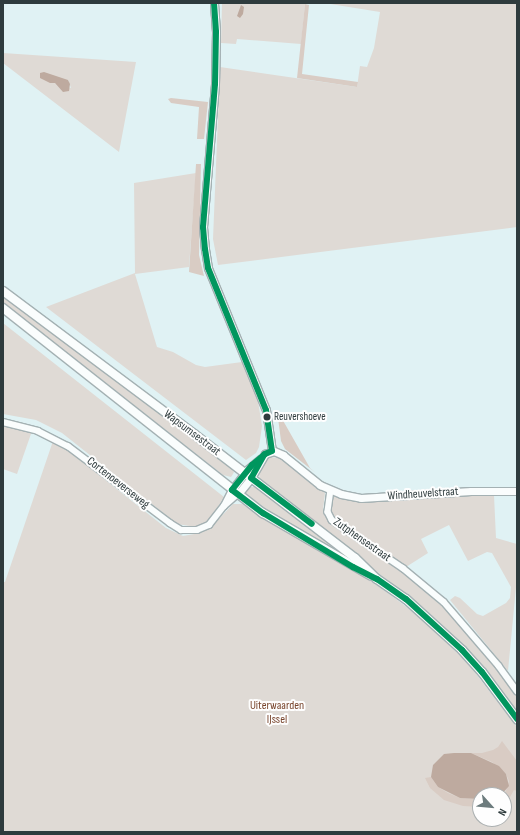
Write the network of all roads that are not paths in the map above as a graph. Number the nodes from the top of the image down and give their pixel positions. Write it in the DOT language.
graph roads {
  1 [pos="214,3"];
  2 [pos="3,291"];
  3 [pos="3,308"];
  4 [pos="3,422"];
  5 [pos="272,452"];
  6 [pos="248,476"];
  7 [pos="331,490"];
  8 [pos="517,491"];
  9 [pos="235,492"];
  10 [pos="378,579"];
  11 [pos="517,690"];
  12 [pos="517,719"];
  1 -- 5 [label="street"];
  2 -- 6 [label="main road, Wapsumsestraat"];
  3 -- 9 [label="main road, Wapsumsestraat"];
  4 -- 9 [label="street, Cortenoeverseweg"];
  5 -- 6 [label="street, Cortenoeverseweg"];
  5 -- 7 [label="street"];
  6 -- 9 [label="street, Cortenoeverseweg"];
  6 -- 10 [label="main road, Wapsumsestraat"];
  7 -- 8 [label="street, Windheuvelstraat"];
  7 -- 11 [label="street, Zutphensestraat"];
  9 -- 10 [label="main road, Wapsumsestraat"];
  10 -- 12 [label="main road, Wapsumsestraat"];
}
